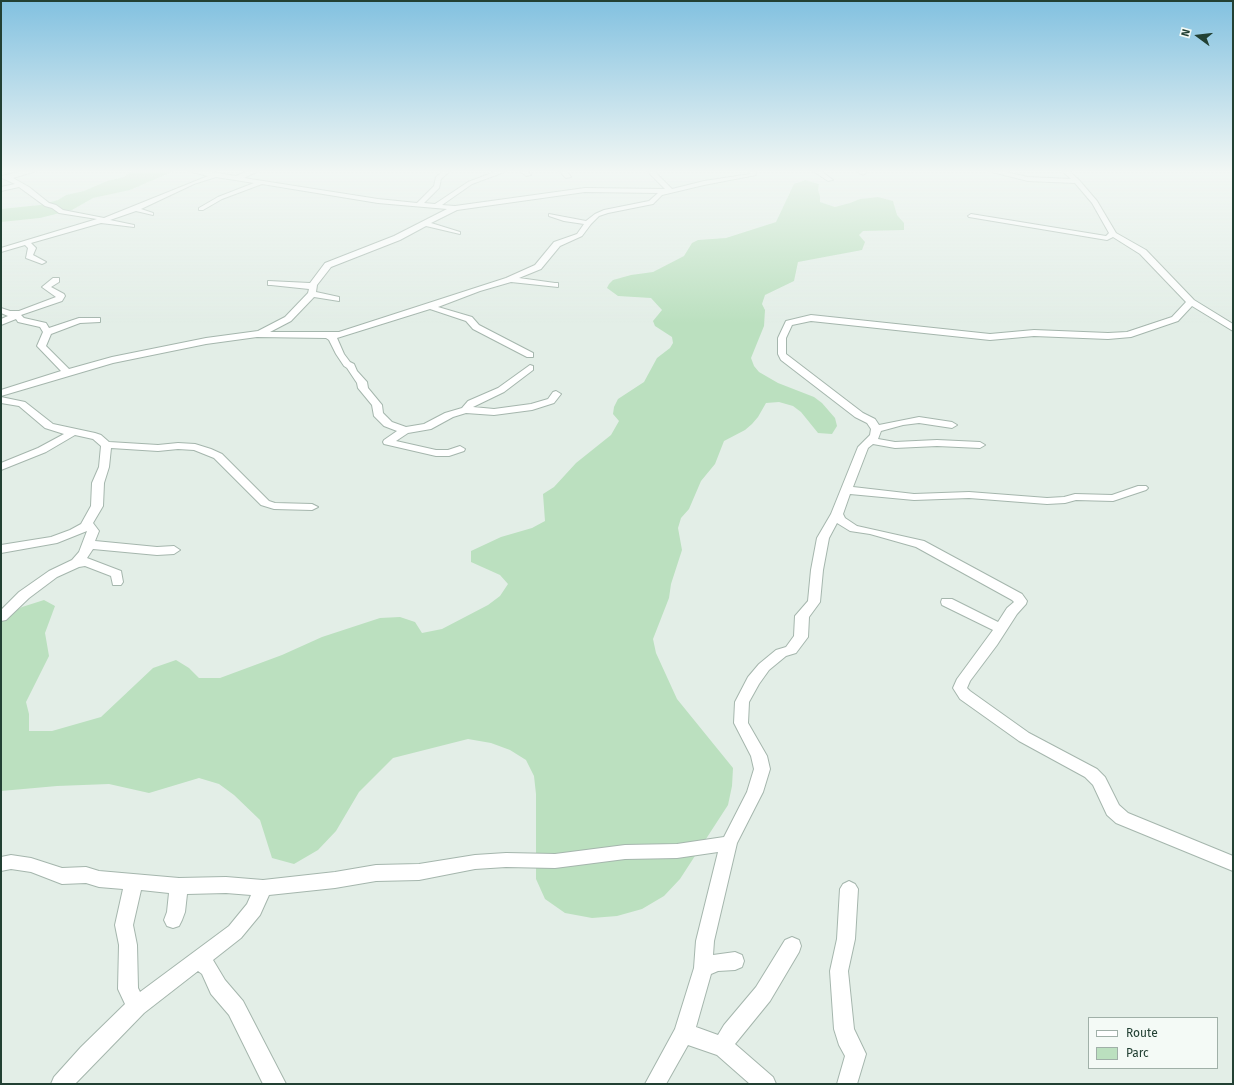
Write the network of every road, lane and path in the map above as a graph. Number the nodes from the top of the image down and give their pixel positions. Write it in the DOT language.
graph roads {
  1 [pos="98,222"];
  2 [pos="112,222"];
  3 [pos="431,222"];
  4 [pos="578,222"];
  5 [pos="1006,222"];
  6 [pos="1106,222"];
  7 [pos="588,223"];
  8 [pos="427,224"];
  9 [pos="132,226"];
  10 [pos="458,233"];
  11 [pos="1113,234"];
  12 [pos="28,242"];
  13 [pos="1,250"];
  14 [pos="42,262"];
  15 [pos="56,280"];
  16 [pos="509,280"];
  17 [pos="271,282"];
  18 [pos="313,285"];
  19 [pos="555,285"];
  20 [pos="312,294"];
  21 [pos="336,299"];
  22 [pos="1191,302"];
  23 [pos="432,307"];
  24 [pos="1,310"];
  25 [pos="16,314"];
  26 [pos="97,320"];
  27 [pos="288,320"];
  28 [pos="1,322"];
  29 [pos="1233,328"];
  30 [pos="47,332"];
  31 [pos="257,334"];
  32 [pos="287,334"];
  33 [pos="329,336"];
  34 [pos="530,355"];
  35 [pos="530,368"];
  36 [pos="67,372"];
  37 [pos="1,394"];
  38 [pos="556,394"];
  39 [pos="1,400"];
  40 [pos="465,410"];
  41 [pos="952,425"];
  42 [pos="405,430"];
  43 [pos="74,432"];
  44 [pos="873,435"];
  45 [pos="980,445"];
  46 [pos="106,446"];
  47 [pos="460,449"];
  48 [pos="1,467"];
  49 [pos="1142,488"];
  50 [pos="845,490"];
  51 [pos="312,506"];
  52 [pos="837,514"];
  53 [pos="86,526"];
  54 [pos="90,543"];
  55 [pos="1,549"];
  56 [pos="174,550"];
  57 [pos="76,563"];
  58 [pos="117,582"];
  59 [pos="947,602"];
  60 [pos="1,616"];
  61 [pos="1000,628"];
  62 [pos="729,843"];
  63 [pos="1,864"];
  64 [pos="1233,864"];
  65 [pos="136,882"];
  66 [pos="179,886"];
  67 [pos="263,888"];
  68 [pos="849,889"];
  69 [pos="173,920"];
  70 [pos="792,946"];
  71 [pos="198,960"];
  72 [pos="734,961"];
  73 [pos="703,968"];
  74 [pos="137,1006"];
  75 [pos="684,1033"];
  76 [pos="723,1047"];
  77 [pos="61,1084"];
  78 [pos="276,1084"];
  79 [pos="655,1084"];
  80 [pos="766,1084"];
  81 [pos="847,1084"];
  1 -- 12 [label="street"];
  2 -- 9 [label="street"];
  3 -- 8 [label="street"];
  4 -- 7 [label="street"];
  5 -- 11 [label="street"];
  6 -- 11 [label="street"];
  7 -- 16 [label="street"];
  8 -- 10 [label="street"];
  8 -- 18 [label="street"];
  11 -- 22 [label="street"];
  12 -- 13 [label="street"];
  12 -- 14 [label="street"];
  15 -- 25 [label="street"];
  16 -- 19 [label="street"];
  16 -- 23 [label="street"];
  17 -- 18 [label="street"];
  18 -- 20 [label="street"];
  20 -- 21 [label="street"];
  20 -- 27 [label="street"];
  22 -- 29 [label="street"];
  22 -- 44 [label="street"];
  23 -- 33 [label="street"];
  23 -- 34 [label="street"];
  24 -- 25 [label="street"];
  25 -- 28 [label="street"];
  25 -- 30 [label="street"];
  26 -- 30 [label="street"];
  27 -- 31 [label="street"];
  27 -- 32 [label="street"];
  30 -- 36 [label="street"];
  31 -- 32 [label="street"];
  31 -- 36 [label="street"];
  32 -- 33 [label="street"];
  33 -- 42 [label="street"];
  35 -- 40 [label="street"];
  36 -- 37 [label="street"];
  38 -- 40 [label="street"];
  39 -- 43 [label="street"];
  40 -- 42 [label="street"];
  41 -- 44 [label="street"];
  42 -- 47 [label="street"];
  43 -- 46 [label="street"];
  43 -- 48 [label="street"];
  44 -- 45 [label="street"];
  44 -- 50 [label="street"];
  46 -- 51 [label="street"];
  46 -- 53 [label="street"];
  49 -- 50 [label="street"];
  50 -- 52 [label="street"];
  52 -- 61 [label="street"];
  52 -- 62 [label="street"];
  53 -- 54 [label="street"];
  53 -- 55 [label="street"];
  54 -- 56 [label="street"];
  54 -- 57 [label="street"];
  57 -- 58 [label="street"];
  57 -- 60 [label="street"];
  59 -- 61 [label="street"];
  61 -- 64 [label="street"];
  62 -- 67 [label="street"];
  62 -- 73 [label="street"];
  63 -- 65 [label="street"];
  65 -- 66 [label="street"];
  65 -- 74 [label="street"];
  66 -- 67 [label="street"];
  66 -- 69 [label="street"];
  67 -- 71 [label="street"];
  68 -- 81 [label="street"];
  70 -- 76 [label="street"];
  71 -- 74 [label="street"];
  71 -- 78 [label="street"];
  72 -- 73 [label="street"];
  73 -- 75 [label="street"];
  74 -- 77 [label="street"];
  75 -- 76 [label="street"];
  75 -- 79 [label="street"];
  76 -- 80 [label="street"];
}
